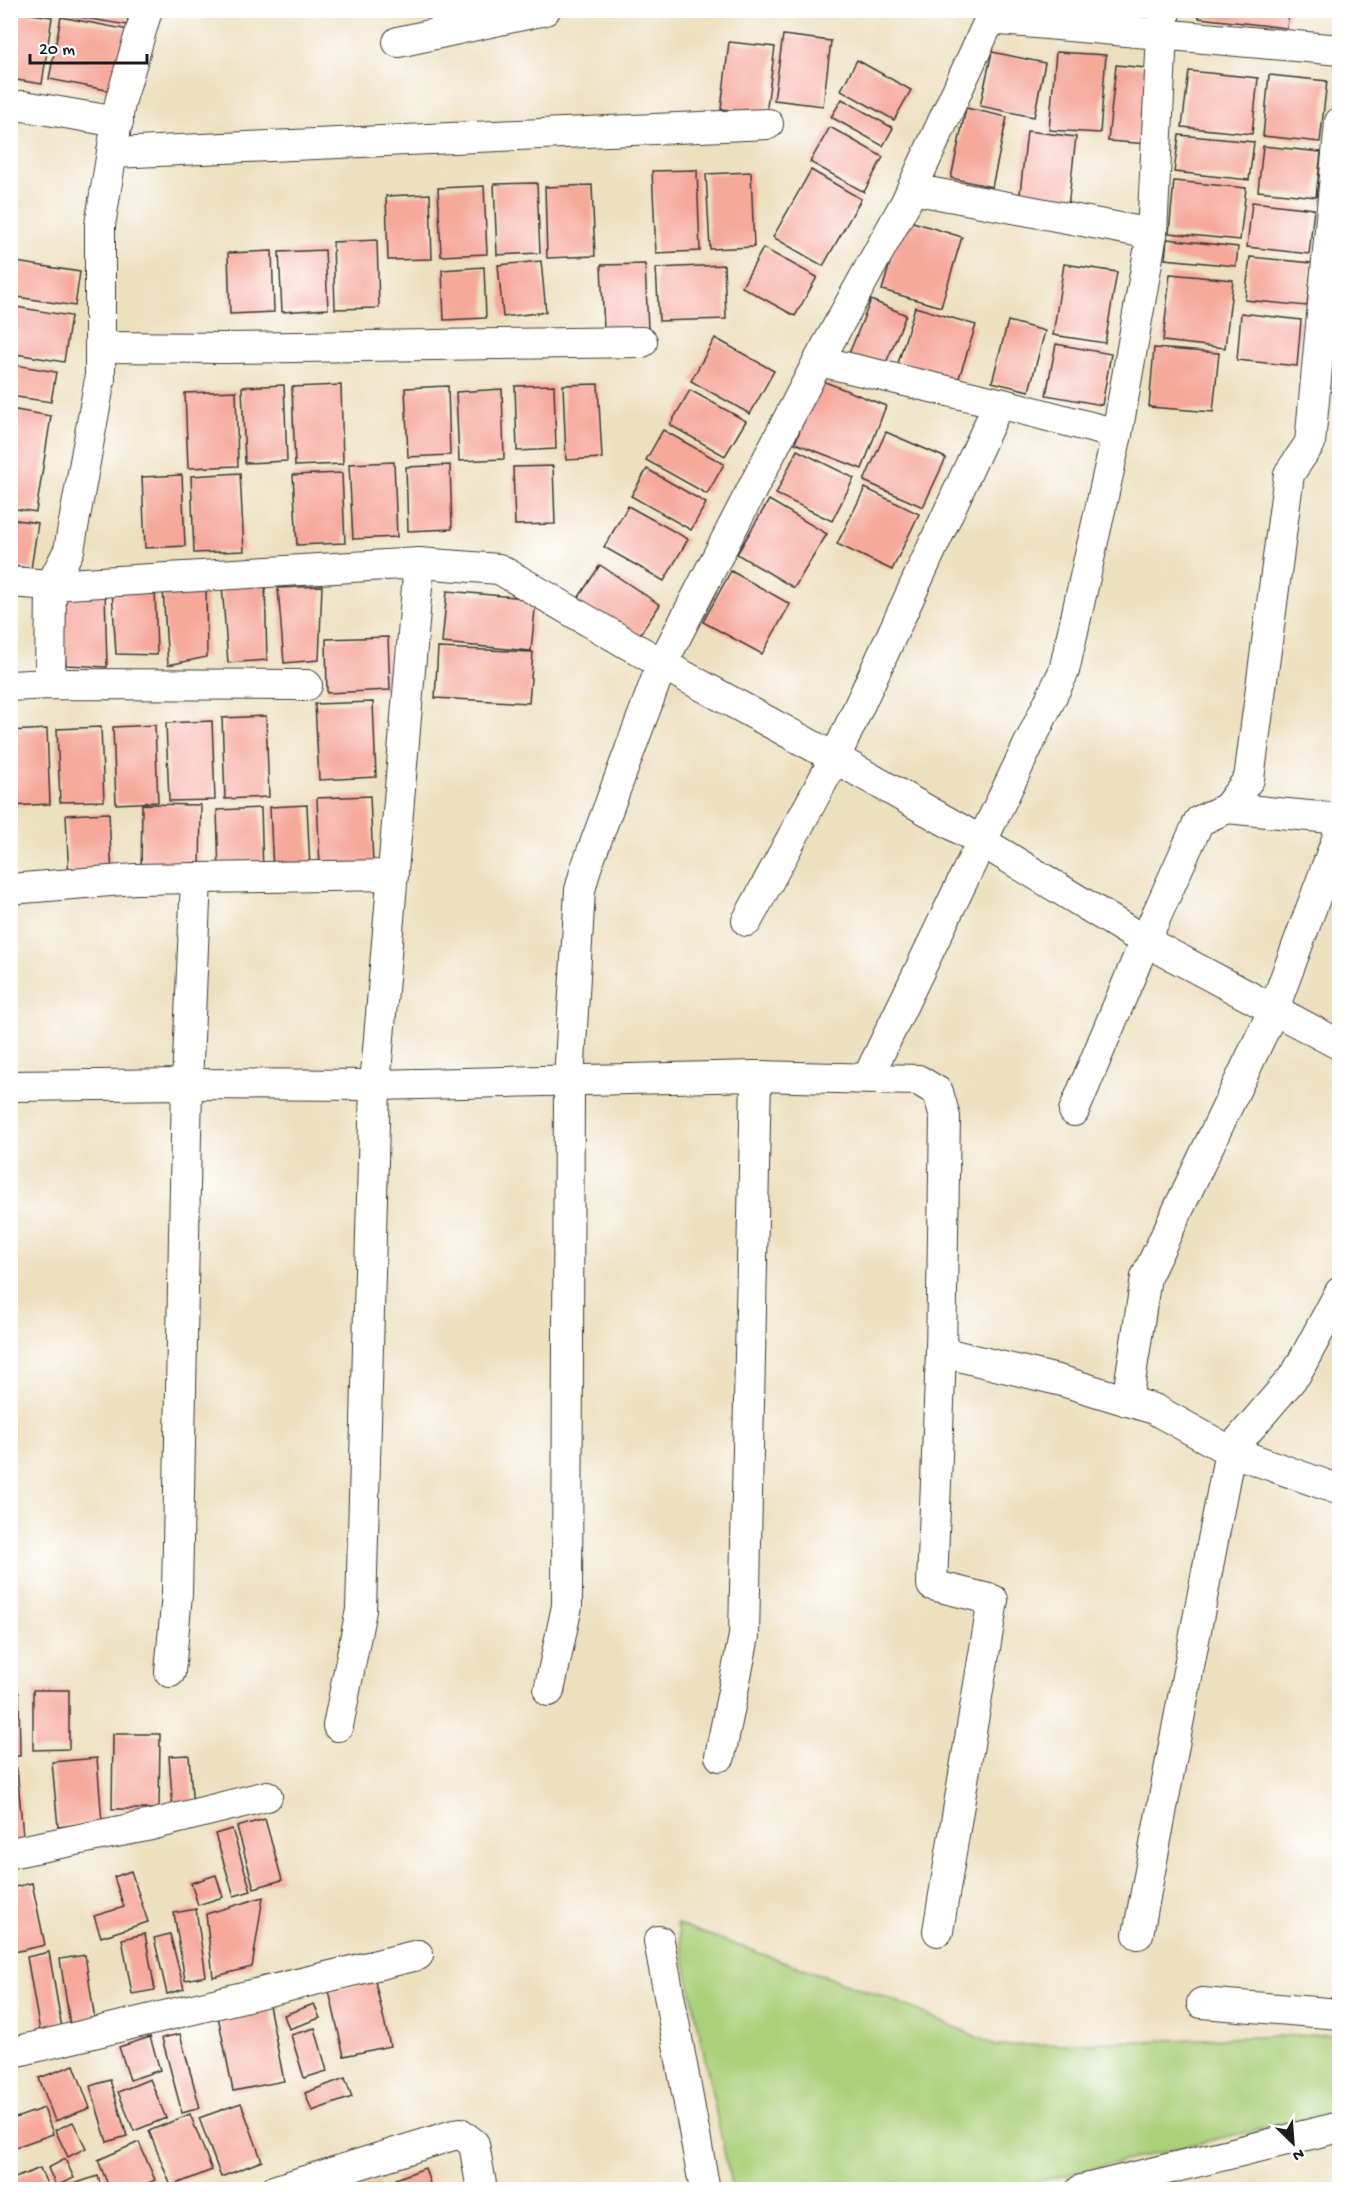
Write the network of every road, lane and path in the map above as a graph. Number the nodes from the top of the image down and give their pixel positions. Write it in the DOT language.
graph roads {
  1 [pos="147,10"];
  2 [pos="545,10"];
  3 [pos="988,15"];
  4 [pos="1163,22"];
  5 [pos="398,42"];
  6 [pos="1340,50"];
  7 [pos="10,107"];
  8 [pos="118,122"];
  9 [pos="1340,122"];
  10 [pos="768,124"];
  11 [pos="113,153"];
  12 [pos="912,189"];
  13 [pos="1152,234"];
  14 [pos="642,342"];
  15 [pos="100,347"];
  16 [pos="819,361"];
  17 [pos="999,403"];
  18 [pos="1117,434"];
  19 [pos="418,563"];
  20 [pos="10,582"];
  21 [pos="51,585"];
  22 [pos="662,664"];
  23 [pos="51,684"];
  24 [pos="307,685"];
  25 [pos="10,686"];
  26 [pos="835,758"];
  27 [pos="1227,808"];
  28 [pos="1340,819"];
  29 [pos="1340,831"];
  30 [pos="981,841"];
  31 [pos="393,875"];
  32 [pos="196,879"];
  33 [pos="10,889"];
  34 [pos="747,921"];
  35 [pos="1145,941"];
  36 [pos="1273,1011"];
  37 [pos="1340,1045"];
  38 [pos="756,1076"];
  39 [pos="868,1077"];
  40 [pos="569,1080"];
  41 [pos="187,1084"];
  42 [pos="375,1085"];
  43 [pos="10,1086"];
  44 [pos="1074,1111"];
  45 [pos="1340,1292"];
  46 [pos="941,1352"];
  47 [pos="1127,1401"];
  48 [pos="1230,1451"];
  49 [pos="1340,1490"];
  50 [pos="170,1672"];
  51 [pos="549,1691"];
  52 [pos="338,1726"];
  53 [pos="720,1756"];
  54 [pos="267,1796"];
  55 [pos="10,1853"];
  56 [pos="939,1931"];
  57 [pos="1138,1934"];
  58 [pos="659,1941"];
  59 [pos="418,1954"];
  60 [pos="1202,2003"];
  61 [pos="1340,2013"];
  62 [pos="10,2053"];
  63 [pos="1340,2127"];
  64 [pos="276,2190"];
  65 [pos="482,2190"];
  66 [pos="705,2190"];
  67 [pos="1081,2190"];
  1 -- 8 [label="street"];
  2 -- 5 [label="street"];
  3 -- 4 [label="street"];
  3 -- 12 [label="street"];
  4 -- 6 [label="street"];
  4 -- 13 [label="street"];
  7 -- 8 [label="street"];
  8 -- 11 [label="street"];
  9 -- 27 [label="street"];
  10 -- 11 [label="street"];
  11 -- 15 [label="street"];
  12 -- 13 [label="street"];
  12 -- 16 [label="street"];
  13 -- 18 [label="street"];
  14 -- 15 [label="street"];
  15 -- 21 [label="street"];
  16 -- 17 [label="street"];
  16 -- 22 [label="street"];
  17 -- 18 [label="street"];
  17 -- 26 [label="street"];
  18 -- 30 [label="street"];
  19 -- 21 [label="street"];
  19 -- 22 [label="street"];
  19 -- 31 [label="street"];
  20 -- 21 [label="street"];
  21 -- 23 [label="street"];
  22 -- 26 [label="street"];
  22 -- 40 [label="street"];
  23 -- 24 [label="street"];
  23 -- 25 [label="street"];
  26 -- 30 [label="street"];
  26 -- 34 [label="street"];
  27 -- 28 [label="street"];
  27 -- 35 [label="street"];
  29 -- 36 [label="street"];
  30 -- 35 [label="street"];
  30 -- 39 [label="street"];
  31 -- 32 [label="street"];
  31 -- 42 [label="street"];
  32 -- 33 [label="street"];
  32 -- 41 [label="street"];
  35 -- 36 [label="street"];
  35 -- 44 [label="street"];
  36 -- 37 [label="street"];
  36 -- 47 [label="street"];
  38 -- 39 [label="street"];
  38 -- 40 [label="street"];
  38 -- 53 [label="street"];
  39 -- 46 [label="street"];
  40 -- 42 [label="street"];
  40 -- 51 [label="street"];
  41 -- 42 [label="street"];
  41 -- 43 [label="street"];
  41 -- 50 [label="street"];
  42 -- 52 [label="street"];
  45 -- 48 [label="street"];
  46 -- 47 [label="street"];
  46 -- 56 [label="street"];
  47 -- 48 [label="street"];
  48 -- 49 [label="street"];
  48 -- 57 [label="street"];
  54 -- 55 [label="street"];
  58 -- 66 [label="street"];
  59 -- 62 [label="street"];
  60 -- 61 [label="street"];
  63 -- 67 [label="street"];
  64 -- 65 [label="street"];
}
